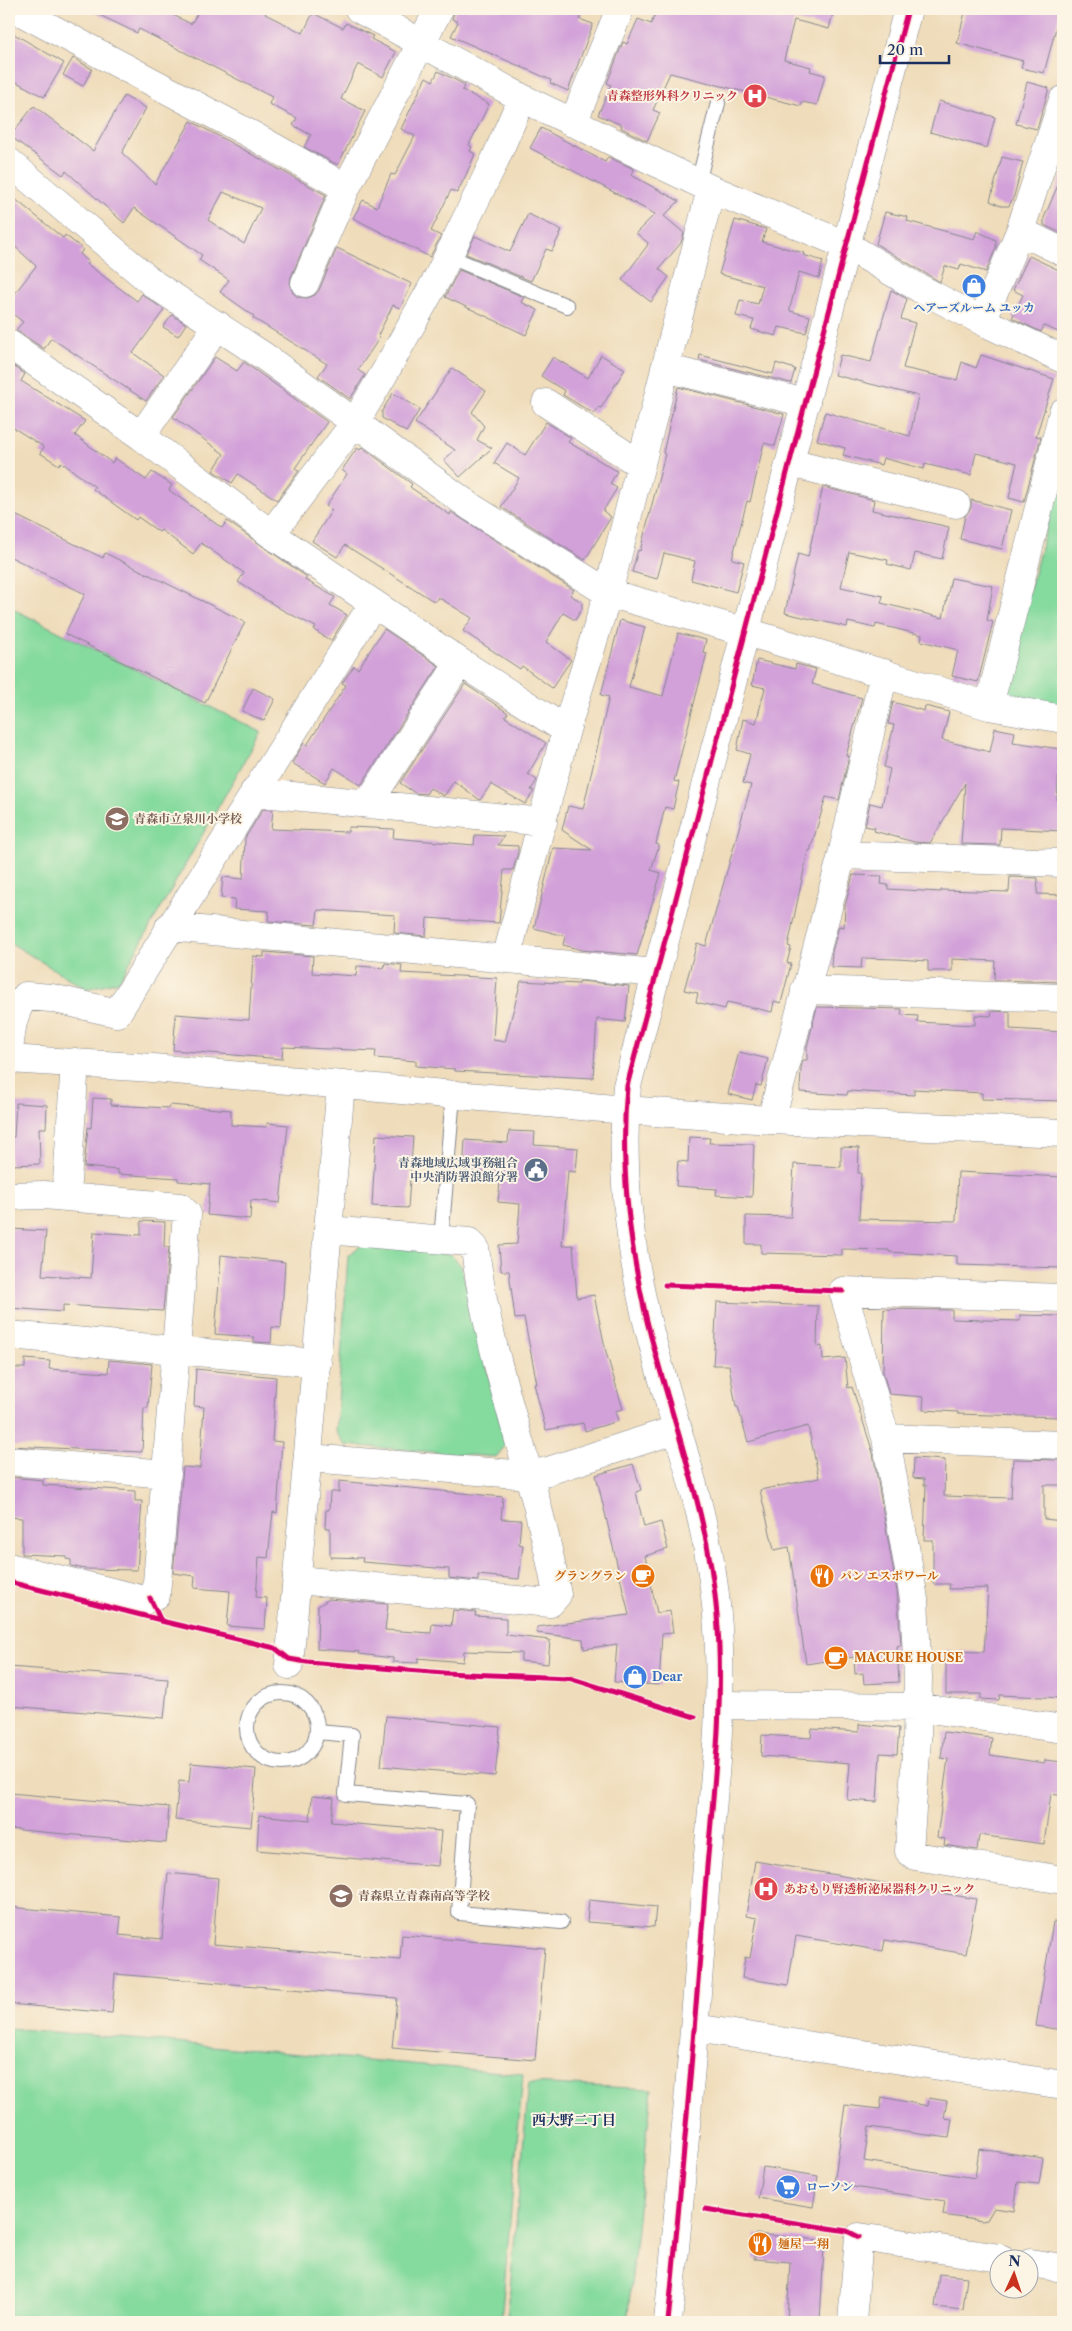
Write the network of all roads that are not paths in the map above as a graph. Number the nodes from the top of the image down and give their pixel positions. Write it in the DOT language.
graph roads {
  1 [pos="23,9"];
  2 [pos="359,9"];
  3 [pos="439,9"];
  4 [pos="620,9"];
  5 [pos="908,9"];
  6 [pos="422,42"];
  7 [pos="522,98"];
  8 [pos="1063,101"];
  9 [pos="718,103"];
  10 [pos="573,123"];
  11 [pos="9,162"];
  12 [pos="705,186"];
  13 [pos="346,188"];
  14 [pos="1020,231"];
  15 [pos="848,246"];
  16 [pos="1063,252"];
  17 [pos="448,256"];
  18 [pos="305,282"];
  19 [pos="567,306"];
  20 [pos="982,321"];
  21 [pos="218,325"];
  22 [pos="9,344"];
  23 [pos="1063,358"];
  24 [pos="666,368"];
  25 [pos="806,402"];
  26 [pos="546,403"];
  27 [pos="1063,412"];
  28 [pos="354,424"];
  29 [pos="141,436"];
  30 [pos="790,463"];
  31 [pos="641,465"];
  32 [pos="956,504"];
  33 [pos="271,534"];
  34 [pos="608,593"];
  35 [pos="373,604"];
  36 [pos="747,632"];
  37 [pos="460,662"];
  38 [pos="884,673"];
  39 [pos="989,706"];
  40 [pos="1063,719"];
  41 [pos="566,730"];
  42 [pos="254,792"];
  43 [pos="367,804"];
  44 [pos="543,822"];
  45 [pos="842,855"];
  46 [pos="1063,864"];
  47 [pos="169,927"];
  48 [pos="506,959"];
  49 [pos="656,974"];
  50 [pos="805,990"];
  51 [pos="1063,998"];
  52 [pos="9,1052"];
  53 [pos="9,1059"];
  54 [pos="75,1062"];
  55 [pos="341,1085"];
  56 [pos="453,1095"];
  57 [pos="625,1110"];
  58 [pos="771,1120"];
  59 [pos="1063,1133"];
  60 [pos="9,1196"];
  61 [pos="66,1197"];
  62 [pos="328,1230"];
  63 [pos="441,1240"];
  64 [pos="1063,1298"];
  65 [pos="9,1335"];
  66 [pos="178,1350"];
  67 [pos="316,1363"];
  68 [pos="678,1430"];
  69 [pos="886,1438"];
  70 [pos="1063,1445"];
  71 [pos="308,1458"];
  72 [pos="9,1461"];
  73 [pos="167,1474"];
  74 [pos="530,1475"];
  75 [pos="9,1567"];
  76 [pos="297,1580"];
  77 [pos="287,1679"];
  78 [pos="719,1705"];
  79 [pos="917,1707"];
  80 [pos="1063,1729"];
  81 [pos="317,1732"];
  82 [pos="1063,1880"];
  83 [pos="561,1922"];
  84 [pos="695,2028"];
  85 [pos="1063,2085"];
  86 [pos="990,2257"];
  87 [pos="1040,2265"];
  88 [pos="1063,2268"];
  89 [pos="668,2322"];
  90 [pos="852,2322"];
  1 -- 13 [label="street"];
  2 -- 6 [label="street"];
  3 -- 6 [label="street"];
  4 -- 10 [label="street"];
  5 -- 15 [label="street"];
  6 -- 7 [label="street"];
  6 -- 13 [label="street"];
  7 -- 10 [label="street"];
  7 -- 17 [label="street"];
  8 -- 14 [label="street"];
  9 -- 12 [label="lane"];
  10 -- 12 [label="street"];
  11 -- 21 [label="street"];
  12 -- 15 [label="street"];
  12 -- 24 [label="street"];
  13 -- 18 [label="street"];
  14 -- 16 [label="street"];
  14 -- 20 [label="street"];
  15 -- 20 [label="street"];
  15 -- 25 [label="street"];
  17 -- 19 [label="lane"];
  17 -- 28 [label="street"];
  20 -- 23 [label="street"];
  21 -- 28 [label="street"];
  21 -- 29 [label="street"];
  22 -- 29 [label="street"];
  24 -- 25 [label="street"];
  24 -- 31 [label="street"];
  25 -- 30 [label="street"];
  26 -- 31 [label="street"];
  27 -- 39 [label="street"];
  28 -- 33 [label="street"];
  28 -- 34 [label="street"];
  29 -- 33 [label="street"];
  30 -- 32 [label="street"];
  30 -- 36 [label="street"];
  31 -- 34 [label="street"];
  33 -- 35 [label="street"];
  34 -- 36 [label="street"];
  34 -- 41 [label="street"];
  35 -- 37 [label="street"];
  35 -- 42 [label="street"];
  36 -- 38 [label="street"];
  36 -- 49 [label="street"];
  37 -- 41 [label="street"];
  37 -- 43 [label="street"];
  38 -- 39 [label="street"];
  38 -- 45 [label="street"];
  39 -- 40 [label="street"];
  41 -- 44 [label="street"];
  42 -- 43 [label="street"];
  42 -- 47 [label="street"];
  43 -- 44 [label="street"];
  44 -- 48 [label="street"];
  45 -- 46 [label="street"];
  45 -- 50 [label="street"];
  47 -- 48 [label="street"];
  47 -- 52 [label="street"];
  48 -- 49 [label="street"];
  49 -- 57 [label="street"];
  50 -- 51 [label="street"];
  50 -- 58 [label="street"];
  53 -- 54 [label="street"];
  54 -- 55 [label="street"];
  54 -- 61 [label="street"];
  55 -- 56 [label="street"];
  55 -- 62 [label="street"];
  56 -- 57 [label="street"];
  56 -- 63 [label="lane"];
  57 -- 58 [label="street"];
  57 -- 68 [label="street"];
  58 -- 59 [label="street"];
  60 -- 61 [label="street"];
  61 -- 66 [label="street"];
  62 -- 63 [label="street"];
  62 -- 67 [label="street"];
  63 -- 74 [label="street"];
  64 -- 69 [label="street"];
  65 -- 66 [label="street"];
  66 -- 67 [label="street"];
  66 -- 73 [label="street"];
  67 -- 71 [label="street"];
  68 -- 74 [label="street"];
  68 -- 78 [label="street"];
  69 -- 70 [label="street"];
  69 -- 79 [label="street"];
  71 -- 74 [label="street"];
  71 -- 76 [label="street"];
  72 -- 73 [label="street"];
  73 -- 75 [label="street"];
  74 -- 76 [label="street"];
  76 -- 77 [label="street"];
  77 -- 81 [label="lane"];
  77 -- 81 [label="lane"];
  78 -- 79 [label="street"];
  78 -- 84 [label="street"];
  79 -- 80 [label="street"];
  79 -- 82 [label="street"];
  81 -- 83 [label="lane"];
  84 -- 85 [label="street"];
  84 -- 89 [label="street"];
  86 -- 90 [label="street"];
  87 -- 88 [label="street"];
}
